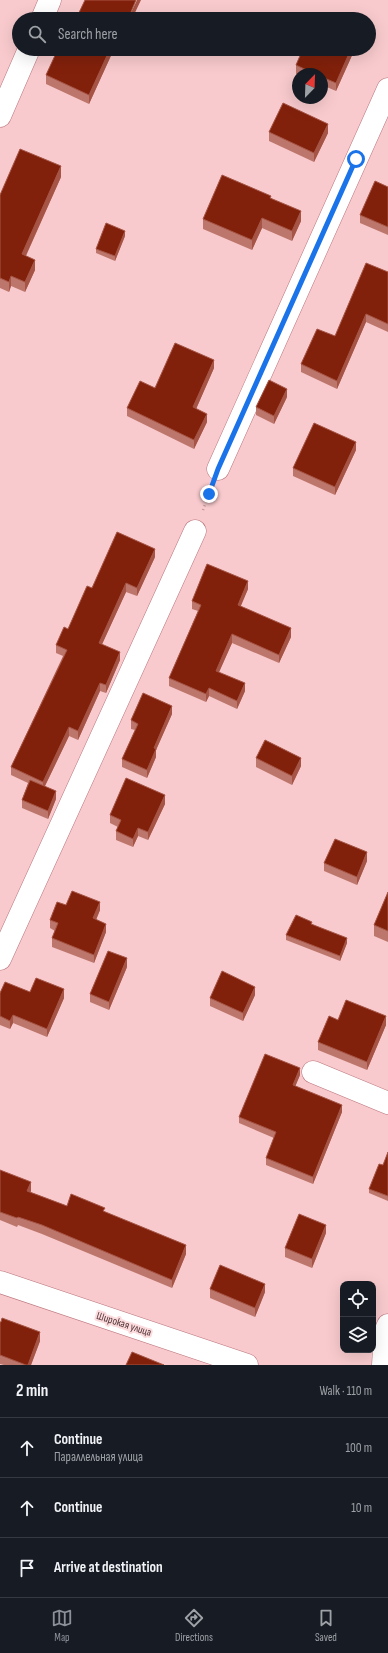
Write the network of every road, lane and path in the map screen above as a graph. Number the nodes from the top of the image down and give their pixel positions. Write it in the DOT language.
graph roads {
  1 [pos="50,0"];
  2 [pos="45,12"];
  3 [pos="26,56"];
  4 [pos="388,88"];
  5 [pos="0,116"];
  6 [pos="218,469"];
  7 [pos="195,531"];
  8 [pos="0,959"];
  9 [pos="313,1072"];
  10 [pos="388,1103"];
  11 [pos="0,1282"];
  12 [pos="388,1325"];
  13 [pos="247,1365"];
  14 [pos="383,1365"];
  1 -- 2 [label="street"];
  3 -- 5 [label="street"];
  4 -- 6 [label="street"];
  6 -- 7 [label="path"];
  7 -- 8 [label="street"];
  9 -- 10 [label="street"];
  11 -- 13 [label="street, Широкая улица"];
  12 -- 14 [label="street"];
}
